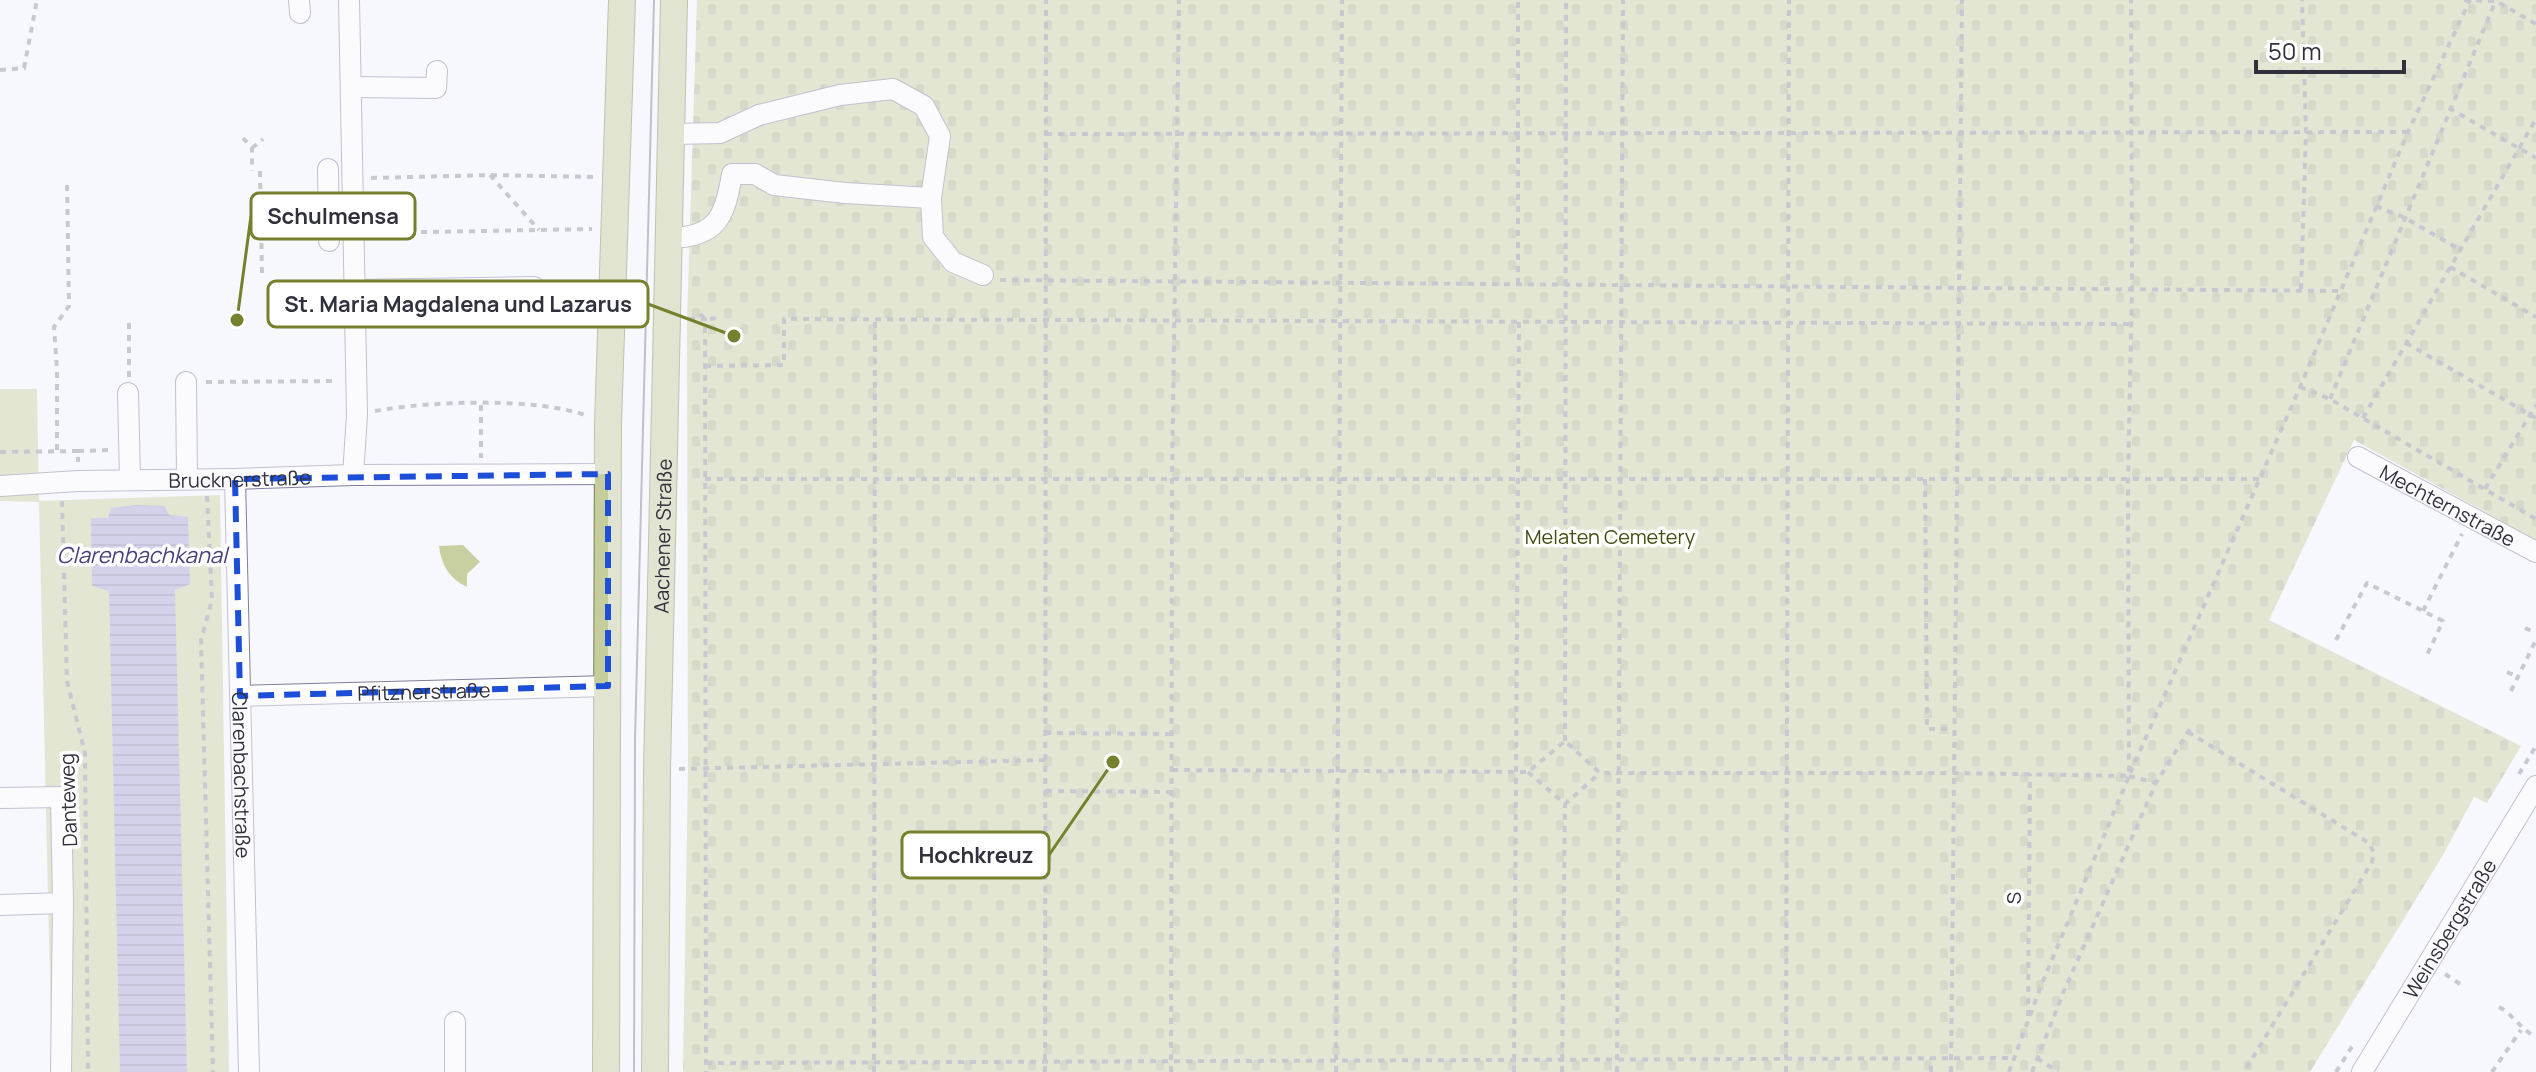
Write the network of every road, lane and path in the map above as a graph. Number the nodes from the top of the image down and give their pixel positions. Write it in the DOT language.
graph roads {
  1 [pos="37,0"];
  2 [pos="349,0"];
  3 [pos="622,0"];
  4 [pos="674,0"];
  5 [pos="1046,0"];
  6 [pos="1179,0"];
  7 [pos="1342,0"];
  8 [pos="1518,0"];
  9 [pos="1566,0"];
  10 [pos="1623,0"];
  11 [pos="1789,0"];
  12 [pos="1962,0"];
  13 [pos="2131,0"];
  14 [pos="2302,0"];
  15 [pos="2467,0"];
  16 [pos="2496,0"];
  17 [pos="2536,24"];
  18 [pos="0,70"];
  19 [pos="437,71"];
  20 [pos="351,87"];
  21 [pos="2449,108"];
  22 [pos="2536,119"];
  23 [pos="1961,132"];
  24 [pos="2131,132"];
  25 [pos="2306,132"];
  26 [pos="2408,132"];
  27 [pos="1178,133"];
  28 [pos="1342,133"];
  29 [pos="1518,133"];
  30 [pos="1566,133"];
  31 [pos="1623,133"];
  32 [pos="1789,133"];
  33 [pos="672,134"];
  34 [pos="1046,134"];
  35 [pos="243,138"];
  36 [pos="263,139"];
  37 [pos="252,148"];
  38 [pos="2520,148"];
  39 [pos="2536,158"];
  40 [pos="328,169"];
  41 [pos="252,171"];
  42 [pos="260,171"];
  43 [pos="490,175"];
  44 [pos="617,178"];
  45 [pos="353,179"];
  46 [pos="67,182"];
  47 [pos="931,198"];
  48 [pos="2376,206"];
  49 [pos="2405,218"];
  50 [pos="539,230"];
  51 [pos="615,230"];
  52 [pos="354,234"];
  53 [pos="670,238"];
  54 [pos="329,241"];
  55 [pos="2460,250"];
  56 [pos="2450,267"];
  57 [pos="262,273"];
  58 [pos="983,275"];
  59 [pos="1046,280"];
  60 [pos="1176,281"];
  61 [pos="1341,282"];
  62 [pos="1518,284"];
  63 [pos="1566,284"];
  64 [pos="1622,285"];
  65 [pos="1789,286"];
  66 [pos="534,287"];
  67 [pos="1959,288"];
  68 [pos="2132,289"];
  69 [pos="354,290"];
  70 [pos="2301,291"];
  71 [pos="2341,291"];
  72 [pos="703,316"];
  73 [pos="2536,317"];
  74 [pos="719,318"];
  75 [pos="875,318"];
  76 [pos="129,319"];
  77 [pos="667,320"];
  78 [pos="1045,320"];
  79 [pos="1175,321"];
  80 [pos="1341,321"];
  81 [pos="1519,322"];
  82 [pos="1566,322"];
  83 [pos="1621,322"];
  84 [pos="1788,323"];
  85 [pos="1958,324"];
  86 [pos="2131,324"];
  87 [pos="2406,343"];
  88 [pos="129,359"];
  89 [pos="705,366"];
  90 [pos="356,380"];
  91 [pos="186,382"];
  92 [pos="2300,387"];
  93 [pos="128,393"];
  94 [pos="2330,399"];
  95 [pos="481,405"];
  96 [pos="2536,405"];
  97 [pos="357,415"];
  98 [pos="2533,416"];
  99 [pos="2363,418"];
  100 [pos="608,423"];
  101 [pos="57,450"];
  102 [pos="129,450"];
  103 [pos="78,451"];
  104 [pos="0,452"];
  105 [pos="2358,457"];
  106 [pos="608,474"];
  107 [pos="353,475"];
  108 [pos="481,475"];
  109 [pos="197,478"];
  110 [pos="130,479"];
  111 [pos="235,479"];
  112 [pos="705,479"];
  113 [pos="875,479"];
  114 [pos="1045,479"];
  115 [pos="1172,479"];
  116 [pos="1340,479"];
  117 [pos="1518,479"];
  118 [pos="1565,479"];
  119 [pos="1620,479"];
  120 [pos="1788,479"];
  121 [pos="1925,479"];
  122 [pos="1958,479"];
  123 [pos="2128,479"];
  124 [pos="2259,479"];
  125 [pos="70,481"];
  126 [pos="0,486"];
  127 [pos="2485,489"];
  128 [pos="2470,517"];
  129 [pos="2536,519"];
  130 [pos="2536,552"];
  131 [pos="2423,611"];
  132 [pos="2525,628"];
  133 [pos="2536,633"];
  134 [pos="2336,640"];
  135 [pos="2536,640"];
  136 [pos="2426,657"];
  137 [pos="2507,672"];
  138 [pos="2518,677"];
  139 [pos="608,686"];
  140 [pos="2511,691"];
  141 [pos="240,696"];
  142 [pos="2193,724"];
  143 [pos="1953,729"];
  144 [pos="2188,732"];
  145 [pos="1045,733"];
  146 [pos="1171,734"];
  147 [pos="1565,741"];
  148 [pos="1045,760"];
  149 [pos="875,763"];
  150 [pos="657,768"];
  151 [pos="706,768"];
  152 [pos="1172,770"];
  153 [pos="1338,772"];
  154 [pos="1528,772"];
  155 [pos="1517,773"];
  156 [pos="1600,773"];
  157 [pos="1787,773"];
  158 [pos="1953,773"];
  159 [pos="1619,774"];
  160 [pos="2030,774"];
  161 [pos="2129,776"];
  162 [pos="2156,783"];
  163 [pos="2536,786"];
  164 [pos="1045,791"];
  165 [pos="1171,792"];
  166 [pos="0,798"];
  167 [pos="1565,804"];
  168 [pos="63,903"];
  169 [pos="0,905"];
  170 [pos="2499,1007"];
  171 [pos="455,1022"];
  172 [pos="2028,1022"];
  173 [pos="2521,1030"];
  174 [pos="2536,1037"];
  175 [pos="1931,1058"];
  176 [pos="1951,1058"];
  177 [pos="2015,1058"];
  178 [pos="2037,1058"];
  179 [pos="1617,1059"];
  180 [pos="1786,1059"];
  181 [pos="1514,1060"];
  182 [pos="1562,1060"];
  183 [pos="1171,1061"];
  184 [pos="1336,1061"];
  185 [pos="874,1062"];
  186 [pos="1045,1062"];
  187 [pos="706,1063"];
  188 [pos="61,1072"];
  189 [pos="88,1072"];
  190 [pos="213,1072"];
  191 [pos="249,1072"];
  192 [pos="455,1072"];
  193 [pos="606,1072"];
  194 [pos="655,1072"];
  195 [pos="706,1072"];
  196 [pos="874,1072"];
  197 [pos="1045,1072"];
  198 [pos="1171,1072"];
  199 [pos="1336,1072"];
  200 [pos="1514,1072"];
  201 [pos="1562,1072"];
  202 [pos="1617,1072"];
  203 [pos="1786,1072"];
  204 [pos="1931,1072"];
  205 [pos="1951,1072"];
  206 [pos="2009,1072"];
  207 [pos="2032,1072"];
  208 [pos="2058,1072"];
  209 [pos="2244,1072"];
  210 [pos="2362,1072"];
  211 [pos="2492,1072"];
  1 -- 18 [label="path"];
  2 -- 20 [label="street"];
  3 -- 44 [label="main road"];
  4 -- 33 [label="main road, Aachener Straße"];
  5 -- 34 [label="path"];
  6 -- 27 [label="path"];
  7 -- 28 [label="path"];
  8 -- 29 [label="path"];
  9 -- 30 [label="path"];
  10 -- 31 [label="path"];
  11 -- 32 [label="path"];
  12 -- 23 [label="path"];
  13 -- 24 [label="path"];
  14 -- 25 [label="path"];
  15 -- 16 [label="path"];
  15 -- 26 [label="path"];
  16 -- 17 [label="path"];
  16 -- 21 [label="path"];
  19 -- 20 [label="street"];
  20 -- 45 [label="street"];
  21 -- 38 [label="path"];
  21 -- 49 [label="path"];
  22 -- 38 [label="path"];
  23 -- 24 [label="path"];
  23 -- 32 [label="path"];
  23 -- 67 [label="path"];
  24 -- 25 [label="path"];
  24 -- 68 [label="path"];
  25 -- 26 [label="path"];
  25 -- 70 [label="path"];
  26 -- 48 [label="path"];
  27 -- 28 [label="path"];
  27 -- 34 [label="path"];
  27 -- 60 [label="path"];
  28 -- 29 [label="path"];
  28 -- 61 [label="path"];
  29 -- 30 [label="path"];
  29 -- 62 [label="path"];
  30 -- 31 [label="path"];
  30 -- 63 [label="path"];
  31 -- 32 [label="path"];
  31 -- 64 [label="path"];
  32 -- 65 [label="path"];
  33 -- 47 [label="street"];
  33 -- 53 [label="main road, Aachener Straße"];
  34 -- 59 [label="path"];
  35 -- 37 [label="path"];
  36 -- 37 [label="path"];
  37 -- 41 [label="path"];
  38 -- 39 [label="path"];
  38 -- 55 [label="path"];
  40 -- 54 [label="street"];
  42 -- 57 [label="path"];
  43 -- 44 [label="path"];
  43 -- 45 [label="path"];
  43 -- 50 [label="path"];
  44 -- 51 [label="main road"];
  45 -- 52 [label="street"];
  46 -- 101 [label="path"];
  47 -- 53 [label="street"];
  47 -- 58 [label="street"];
  48 -- 49 [label="path"];
  48 -- 71 [label="path"];
  49 -- 55 [label="path"];
  49 -- 94 [label="path"];
  50 -- 51 [label="path"];
  50 -- 52 [label="path"];
  51 -- 100 [label="main road"];
  52 -- 69 [label="street"];
  53 -- 77 [label="main road, Aachener Straße"];
  55 -- 56 [label="path"];
  56 -- 73 [label="path"];
  56 -- 87 [label="path"];
  58 -- 59 [label="path"];
  59 -- 60 [label="path"];
  59 -- 78 [label="path"];
  60 -- 61 [label="path"];
  60 -- 79 [label="path"];
  61 -- 62 [label="path"];
  61 -- 80 [label="path"];
  62 -- 63 [label="path"];
  63 -- 64 [label="path"];
  63 -- 82 [label="path"];
  64 -- 65 [label="path"];
  64 -- 83 [label="path"];
  65 -- 67 [label="path"];
  65 -- 84 [label="path"];
  66 -- 69 [label="street"];
  67 -- 68 [label="path"];
  67 -- 85 [label="path"];
  68 -- 70 [label="path"];
  68 -- 86 [label="path"];
  69 -- 90 [label="street"];
  70 -- 71 [label="path"];
  71 -- 92 [label="path"];
  72 -- 74 [label="path"];
  72 -- 77 [label="path"];
  72 -- 89 [label="path"];
  75 -- 78 [label="path"];
  75 -- 89 [label="path"];
  75 -- 113 [label="path"];
  76 -- 88 [label="path"];
  77 -- 150 [label="main road, Aachener Straße"];
  78 -- 79 [label="path"];
  78 -- 114 [label="path"];
  79 -- 80 [label="path"];
  79 -- 115 [label="path"];
  80 -- 81 [label="path"];
  80 -- 116 [label="path"];
  81 -- 82 [label="path"];
  81 -- 117 [label="path"];
  82 -- 83 [label="path"];
  82 -- 118 [label="path"];
  83 -- 84 [label="path"];
  83 -- 119 [label="path"];
  84 -- 85 [label="path"];
  84 -- 120 [label="path"];
  85 -- 86 [label="path"];
  85 -- 122 [label="path"];
  86 -- 123 [label="path"];
  87 -- 98 [label="path"];
  87 -- 99 [label="path"];
  89 -- 112 [label="path"];
  90 -- 91 [label="path"];
  90 -- 97 [label="street"];
  91 -- 109 [label="street"];
  92 -- 94 [label="path"];
  92 -- 124 [label="path"];
  93 -- 102 [label="street"];
  94 -- 99 [label="path"];
  95 -- 97 [label="path"];
  95 -- 100 [label="path"];
  95 -- 108 [label="path"];
  96 -- 98 [label="path"];
  97 -- 107 [label="street"];
  98 -- 127 [label="path"];
  99 -- 127 [label="path"];
  100 -- 106 [label="main road"];
  101 -- 103 [label="path"];
  101 -- 104 [label="path"];
  102 -- 103 [label="path"];
  102 -- 110 [label="street"];
  103 -- 125 [label="path, Danteweg"];
  105 -- 128 [label="street, Mechternstraße"];
  106 -- 108 [label="street, Brucknerstraße"];
  106 -- 139 [label="main road"];
  107 -- 108 [label="street, Brucknerstraße"];
  107 -- 111 [label="street, Brucknerstraße"];
  109 -- 110 [label="street, Brucknerstraße"];
  109 -- 111 [label="street, Brucknerstraße"];
  109 -- 190 [label="path"];
  110 -- 125 [label="street, Brucknerstraße"];
  111 -- 141 [label="street, Clarenbachstraße"];
  112 -- 113 [label="path"];
  112 -- 151 [label="path"];
  113 -- 114 [label="path"];
  113 -- 149 [label="path"];
  114 -- 115 [label="path"];
  114 -- 145 [label="path"];
  115 -- 116 [label="path"];
  115 -- 146 [label="path"];
  116 -- 117 [label="path"];
  116 -- 153 [label="path"];
  117 -- 118 [label="path"];
  117 -- 155 [label="path"];
  118 -- 119 [label="path"];
  118 -- 147 [label="path"];
  119 -- 120 [label="path"];
  119 -- 159 [label="path"];
  120 -- 121 [label="path"];
  120 -- 157 [label="path"];
  121 -- 122 [label="path"];
  121 -- 143 [label="path"];
  122 -- 123 [label="path"];
  122 -- 143 [label="path"];
  123 -- 124 [label="path"];
  123 -- 161 [label="path"];
  124 -- 161 [label="path"];
  125 -- 126 [label="street, Brucknerstraße"];
  125 -- 189 [label="path, Danteweg"];
  127 -- 129 [label="path"];
  128 -- 130 [label="street, Mechternstraße"];
  128 -- 131 [label="path"];
  131 -- 134 [label="path"];
  131 -- 136 [label="path"];
  132 -- 133 [label="path"];
  135 -- 138 [label="path"];
  137 -- 138 [label="path"];
  138 -- 140 [label="path"];
  139 -- 141 [label="street, Pfitznerstraße"];
  139 -- 193 [label="main road"];
  141 -- 191 [label="street, Clarenbachstraße"];
  142 -- 144 [label="path"];
  143 -- 158 [label="path"];
  144 -- 162 [label="path"];
  144 -- 209 [label="path"];
  145 -- 146 [label="path"];
  145 -- 148 [label="path"];
  146 -- 152 [label="path"];
  147 -- 154 [label="path"];
  147 -- 156 [label="path"];
  148 -- 149 [label="path"];
  148 -- 164 [label="path"];
  149 -- 151 [label="path"];
  149 -- 185 [label="path"];
  150 -- 151 [label="path"];
  150 -- 194 [label="main road, Aachener Straße"];
  151 -- 187 [label="path"];
  152 -- 153 [label="path"];
  152 -- 165 [label="path"];
  153 -- 155 [label="path"];
  153 -- 184 [label="path"];
  154 -- 155 [label="path"];
  154 -- 167 [label="path"];
  155 -- 181 [label="path"];
  156 -- 159 [label="path"];
  156 -- 167 [label="path"];
  157 -- 158 [label="path"];
  157 -- 159 [label="path"];
  157 -- 180 [label="path"];
  158 -- 160 [label="path"];
  158 -- 176 [label="path"];
  159 -- 179 [label="path"];
  160 -- 161 [label="path"];
  160 -- 172 [label="path, S / S"];
  161 -- 162 [label="path"];
  161 -- 172 [label="path"];
  162 -- 178 [label="path"];
  163 -- 210 [label="street, Weinsbergstraße"];
  164 -- 165 [label="path"];
  164 -- 186 [label="path"];
  165 -- 183 [label="path"];
  166 -- 168 [label="street"];
  167 -- 182 [label="path"];
  168 -- 169 [label="street"];
  168 -- 188 [label="street"];
  170 -- 173 [label="path"];
  171 -- 192 [label="street"];
  172 -- 177 [label="path"];
  173 -- 174 [label="path"];
  173 -- 211 [label="path"];
  175 -- 176 [label="path"];
  175 -- 180 [label="path"];
  175 -- 204 [label="path"];
  176 -- 177 [label="path"];
  176 -- 205 [label="path"];
  177 -- 206 [label="path"];
  178 -- 207 [label="path"];
  178 -- 208 [label="path"];
  179 -- 180 [label="path"];
  179 -- 182 [label="path"];
  179 -- 202 [label="path"];
  180 -- 203 [label="path"];
  181 -- 182 [label="path"];
  181 -- 184 [label="path"];
  181 -- 200 [label="path"];
  182 -- 201 [label="path"];
  183 -- 184 [label="path"];
  183 -- 186 [label="path"];
  183 -- 198 [label="path"];
  184 -- 199 [label="path"];
  185 -- 186 [label="path"];
  185 -- 187 [label="path"];
  185 -- 196 [label="path"];
  186 -- 197 [label="path"];
  187 -- 195 [label="path"];
}
